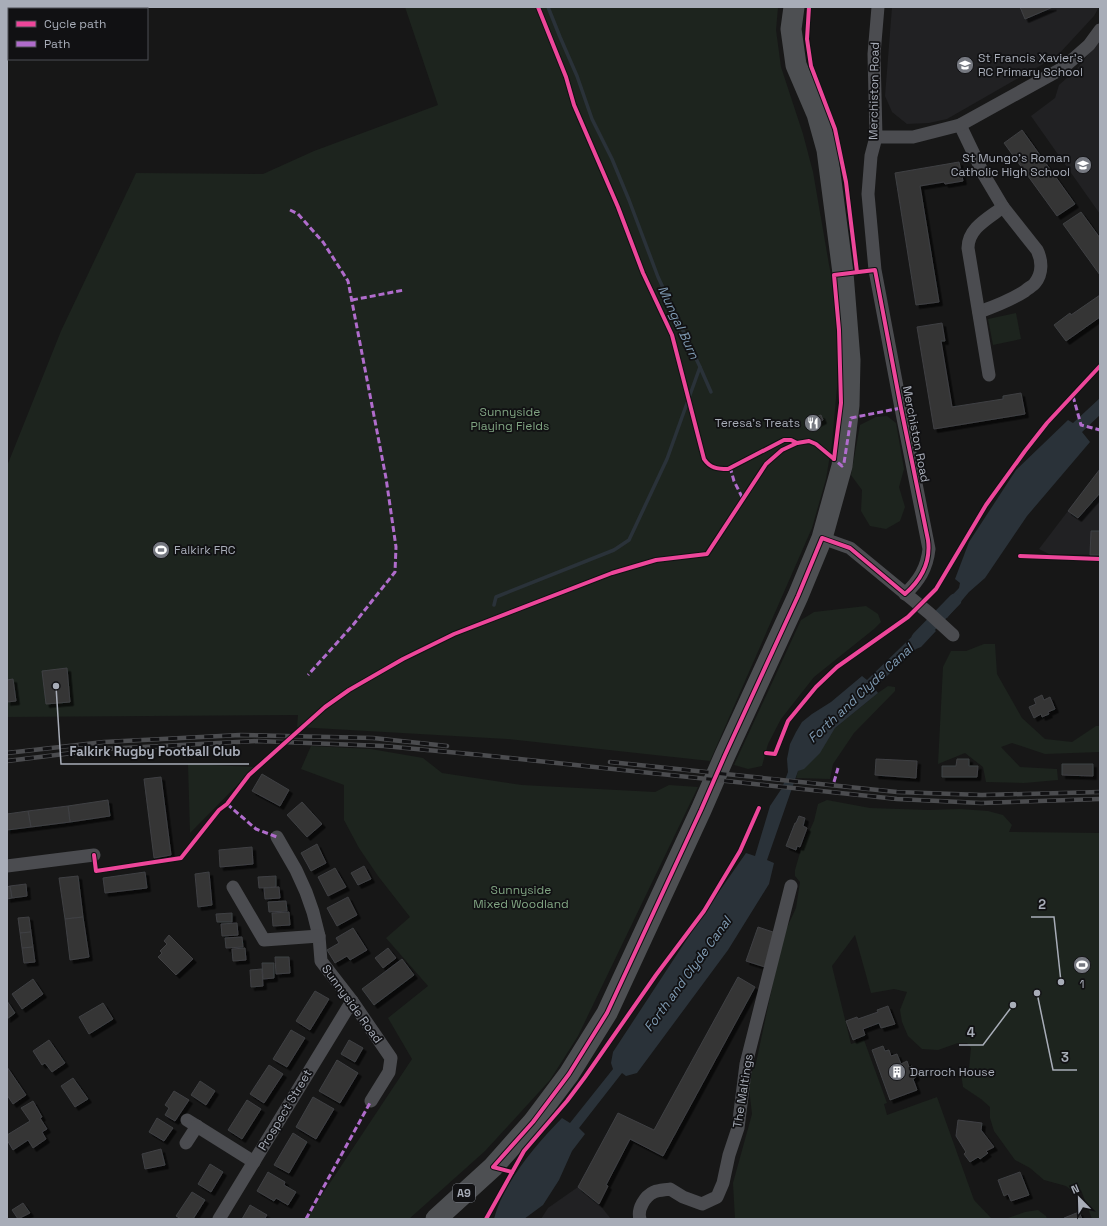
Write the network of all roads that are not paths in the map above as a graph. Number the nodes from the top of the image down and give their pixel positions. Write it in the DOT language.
graph roads {
  1 [pos="794,7"];
  2 [pos="878,7"];
  3 [pos="1100,30"];
  4 [pos="960,125"];
  5 [pos="876,137"];
  6 [pos="1003,207"];
  7 [pos="979,312"];
  8 [pos="989,375"];
  9 [pos="822,538"];
  10 [pos="905,594"];
  11 [pos="953,635"];
  12 [pos="277,837"];
  13 [pos="94,855"];
  14 [pos="7,866"];
  15 [pos="791,886"];
  16 [pos="233,887"];
  17 [pos="319,936"];
  18 [pos="352,1001"];
  19 [pos="372,1101"];
  20 [pos="186,1143"];
  21 [pos="254,1162"];
  22 [pos="219,1219"];
  23 [pos="436,1219"];
  24 [pos="640,1219"];
  1 -- 9 [label="main road, A9"];
  2 -- 5 [label="street, Merchiston Road"];
  3 -- 4 [label="street"];
  4 -- 5 [label="street"];
  4 -- 6 [label="street"];
  5 -- 10 [label="street, Merchiston Road"];
  6 -- 7 [label="street"];
  6 -- 7 [label="street"];
  7 -- 8 [label="street"];
  9 -- 10 [label="street"];
  9 -- 23 [label="main road, A9"];
  10 -- 11 [label="street"];
  12 -- 17 [label="street, Sunnyside Road"];
  13 -- 14 [label="street"];
  15 -- 24 [label="street, The Maltings"];
  16 -- 17 [label="street"];
  17 -- 18 [label="street, Sunnyside Road"];
  18 -- 19 [label="street, Sunnyside Road"];
  18 -- 21 [label="street, Prospect Street"];
  20 -- 21 [label="street"];
  21 -- 22 [label="street, Prospect Street"];
}
